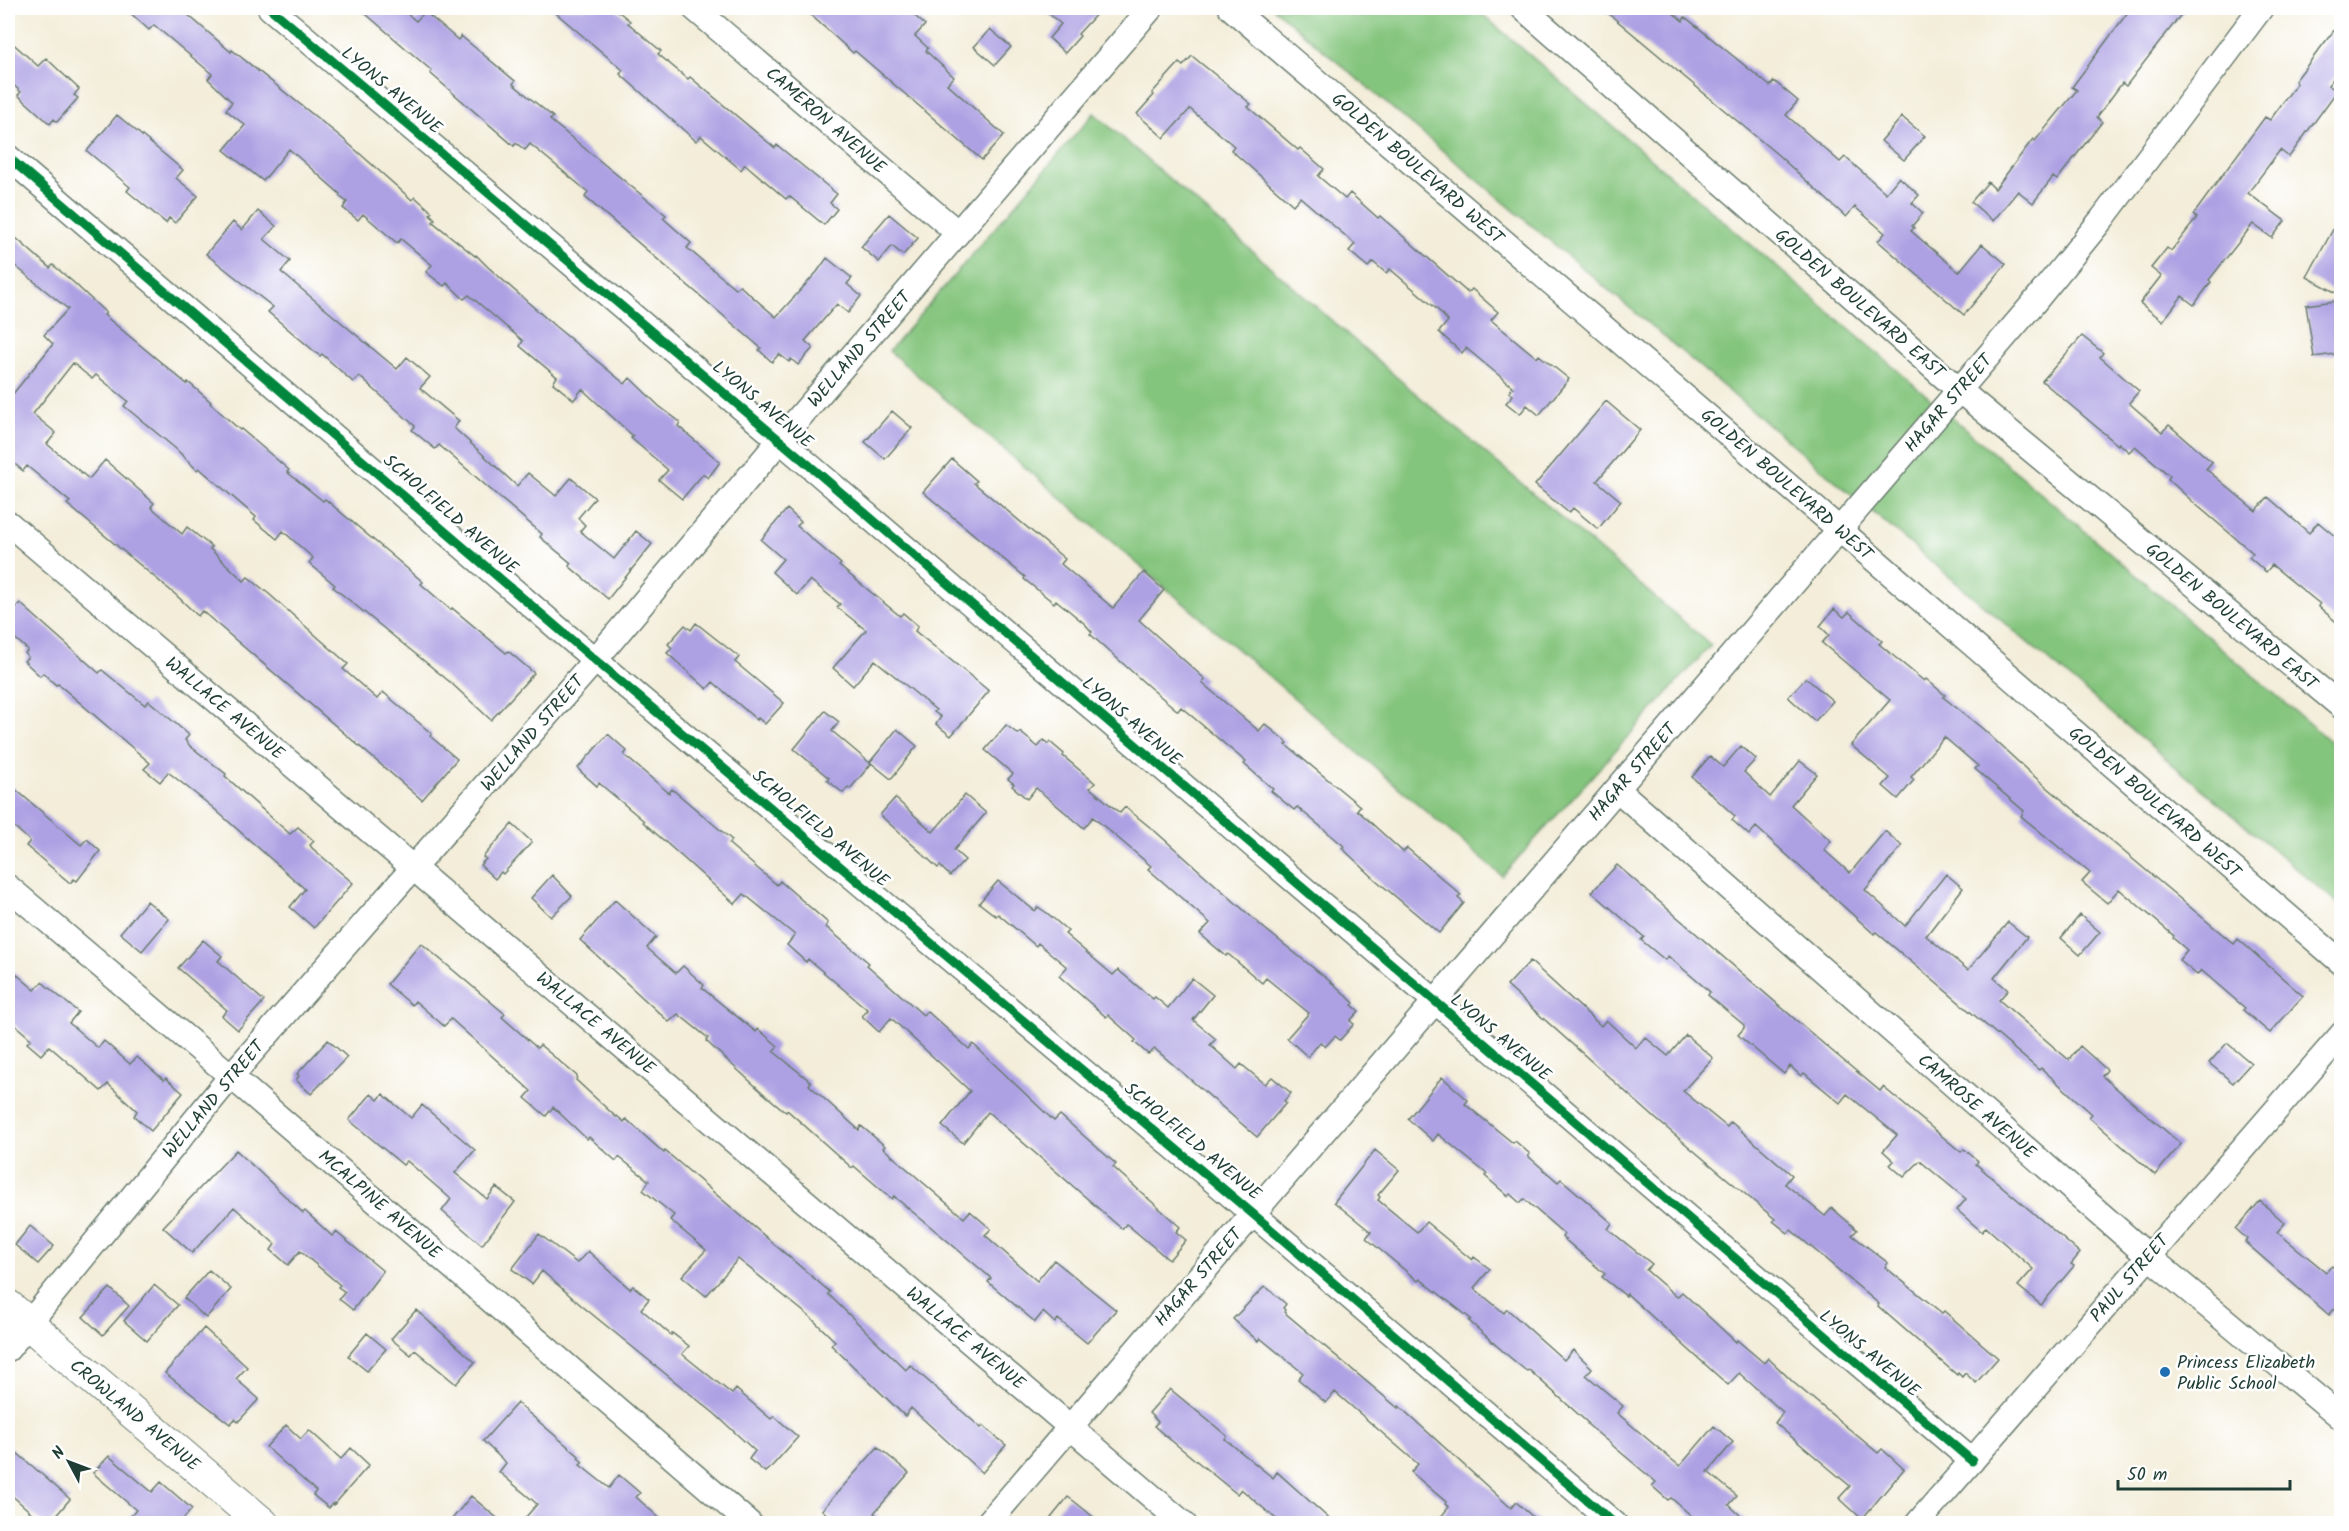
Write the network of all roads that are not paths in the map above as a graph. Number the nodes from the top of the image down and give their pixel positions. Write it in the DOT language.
graph roads {
  1 [pos="270,8"];
  2 [pos="694,8"];
  3 [pos="1151,8"];
  4 [pos="1231,8"];
  5 [pos="1523,8"];
  6 [pos="2261,8"];
  7 [pos="8,157"];
  8 [pos="958,234"];
  9 [pos="1959,390"];
  10 [pos="780,440"];
  11 [pos="8,523"];
  12 [pos="1839,529"];
  13 [pos="595,660"];
  14 [pos="2342,708"];
  15 [pos="1617,789"];
  16 [pos="414,869"];
  17 [pos="8,887"];
  18 [pos="2342,963"];
  19 [pos="1434,1002"];
  20 [pos="2342,1034"];
  21 [pos="231,1076"];
  22 [pos="1253,1214"];
  23 [pos="2148,1256"];
  24 [pos="18,1315"];
  25 [pos="8,1349"];
  26 [pos="2342,1418"];
  27 [pos="1070,1426"];
  28 [pos="1972,1461"];
  29 [pos="249,1519"];
  30 [pos="750,1524"];
  31 [pos="987,1524"];
  32 [pos="1184,1524"];
  33 [pos="1615,1524"];
  34 [pos="1917,1524"];
  1 -- 10 [label="street, LYONS AVENUE"];
  2 -- 8 [label="street, CAMERON AVENUE"];
  3 -- 8 [label="street, WELLAND STREET"];
  4 -- 12 [label="street, GOLDEN BOULEVARD WEST"];
  5 -- 9 [label="street, GOLDEN BOULEVARD EAST"];
  6 -- 9 [label="street, HAGAR STREET"];
  7 -- 13 [label="street, SCHOLFIELD AVENUE"];
  8 -- 10 [label="street, WELLAND STREET"];
  9 -- 12 [label="street, HAGAR STREET"];
  9 -- 14 [label="street, GOLDEN BOULEVARD EAST"];
  10 -- 13 [label="street, WELLAND STREET"];
  10 -- 19 [label="street, LYONS AVENUE"];
  11 -- 16 [label="street, WALLACE AVENUE"];
  12 -- 15 [label="street, HAGAR STREET"];
  12 -- 18 [label="street, GOLDEN BOULEVARD WEST"];
  13 -- 16 [label="street, WELLAND STREET"];
  13 -- 22 [label="street, SCHOLFIELD AVENUE"];
  15 -- 19 [label="street, HAGAR STREET"];
  15 -- 23 [label="street, CAMROSE AVENUE"];
  16 -- 21 [label="street, WELLAND STREET"];
  16 -- 27 [label="street, WALLACE AVENUE"];
  17 -- 21 [label="street, MCALPINE AVENUE"];
  19 -- 22 [label="street, HAGAR STREET"];
  19 -- 28 [label="street, LYONS AVENUE"];
  20 -- 23 [label="street, PAUL STREET"];
  21 -- 24 [label="street, WELLAND STREET"];
  21 -- 30 [label="street, MCALPINE AVENUE"];
  22 -- 27 [label="street, HAGAR STREET"];
  22 -- 33 [label="street, SCHOLFIELD AVENUE"];
  23 -- 26 [label="street, CAMROSE AVENUE"];
  23 -- 28 [label="street, PAUL STREET"];
  24 -- 25 [label="street, WELLAND STREET"];
  24 -- 29 [label="main road, CROWLAND AVENUE"];
  27 -- 31 [label="street, HAGAR STREET"];
  27 -- 32 [label="street, WALLACE AVENUE"];
  28 -- 34 [label="street, PAUL STREET"];
}
